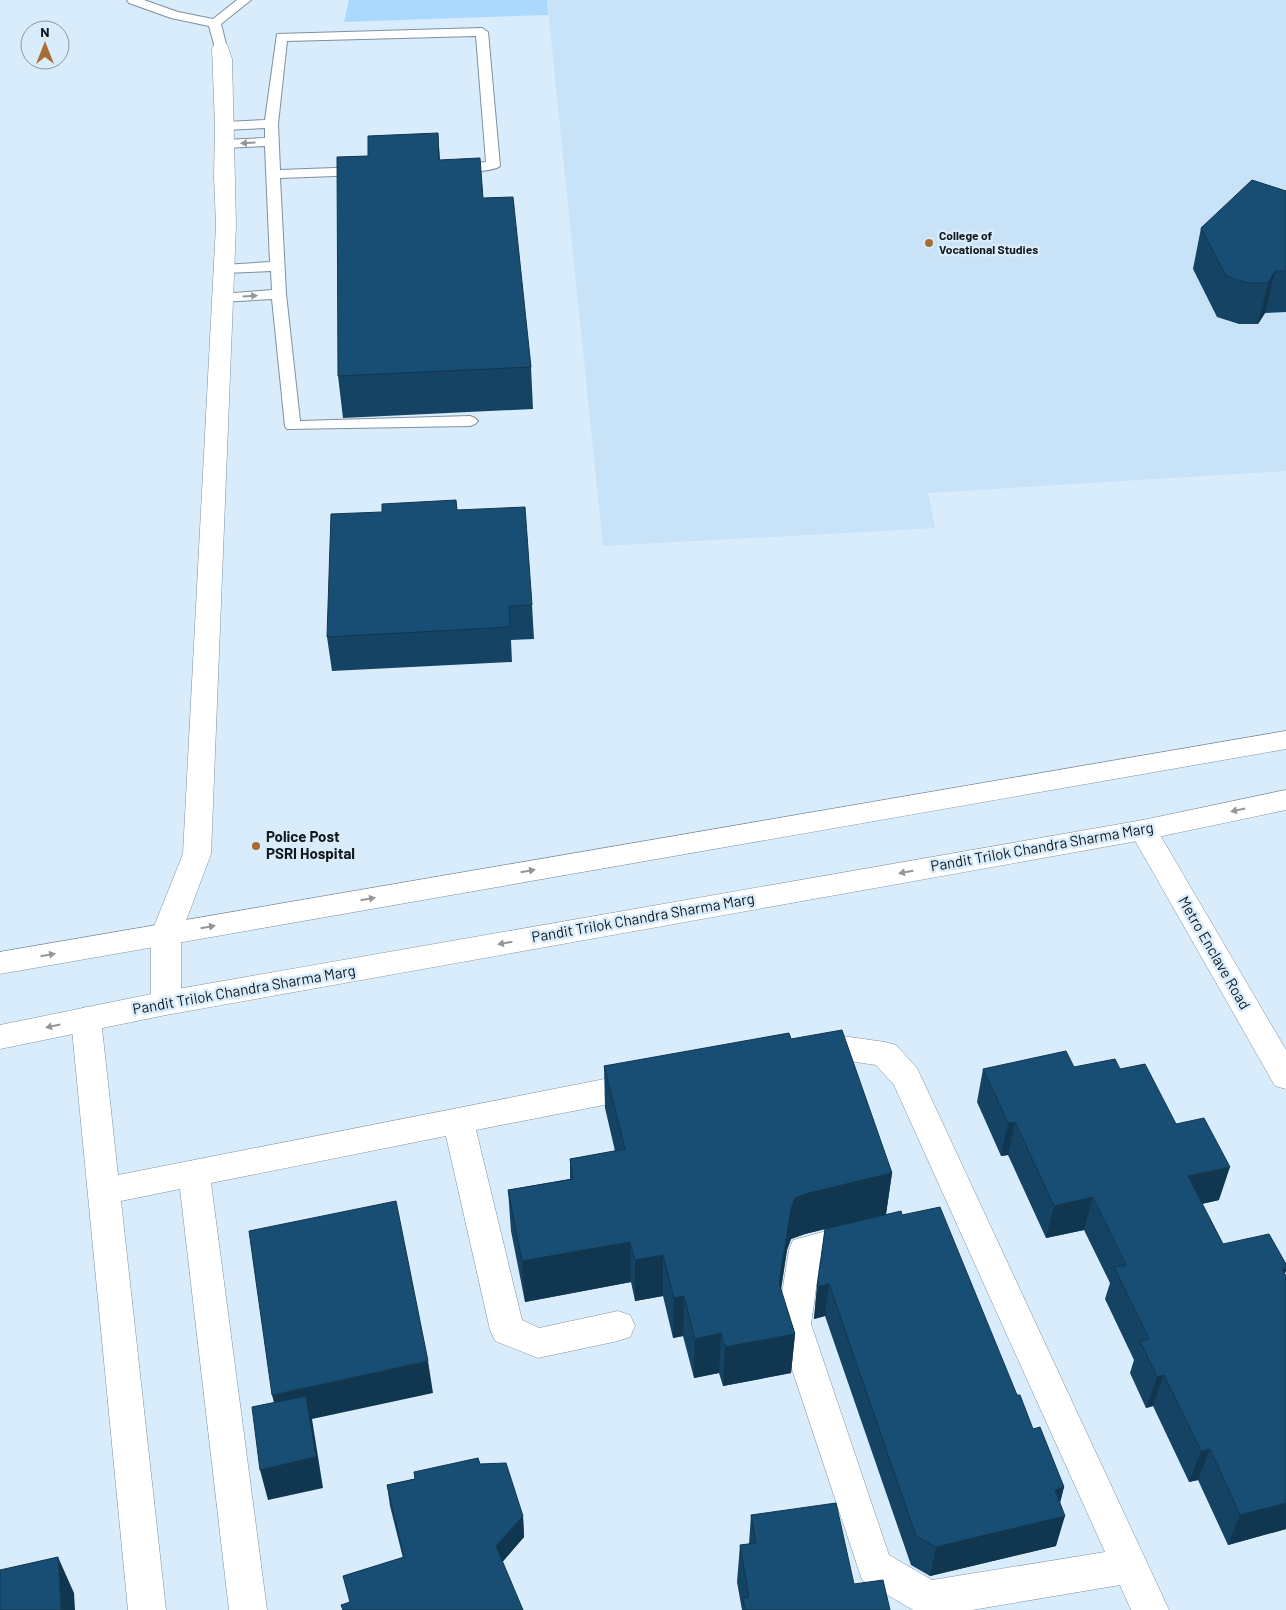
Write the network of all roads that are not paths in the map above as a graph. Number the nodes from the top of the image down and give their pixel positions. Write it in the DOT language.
graph roads {
  1 [pos="133,0"];
  2 [pos="245,0"];
  3 [pos="216,23"];
  4 [pos="221,48"];
  5 [pos="271,124"];
  6 [pos="225,135"];
  7 [pos="272,142"];
  8 [pos="443,168"];
  9 [pos="373,171"];
  10 [pos="274,174"];
  11 [pos="278,266"];
  12 [pos="223,269"];
  13 [pos="279,294"];
  14 [pos="222,298"];
  15 [pos="470,420"];
  16 [pos="1286,740"];
  17 [pos="1286,800"];
  18 [pos="1143,830"];
  19 [pos="166,934"];
  20 [pos="0,963"];
  21 [pos="166,1003"];
  22 [pos="86,1019"];
  23 [pos="0,1037"];
  24 [pos="787,1057"];
  25 [pos="1286,1077"];
  26 [pos="671,1079"];
  27 [pos="458,1121"];
  28 [pos="194,1173"];
  29 [pos="104,1191"];
  30 [pos="891,1228"];
  31 [pos="618,1326"];
  32 [pos="1129,1566"];
  33 [pos="146,1610"];
  34 [pos="248,1610"];
  35 [pos="1150,1610"];
  1 -- 3 [label="lane"];
  2 -- 3 [label="lane"];
  3 -- 4 [label="lane"];
  4 -- 6 [label="street"];
  5 -- 6 [label="lane"];
  5 -- 7 [label="lane"];
  5 -- 8 [label="lane"];
  7 -- 6 [label="lane, one-way"];
  6 -- 12 [label="street"];
  7 -- 10 [label="lane"];
  9 -- 10 [label="lane"];
  10 -- 11 [label="lane"];
  11 -- 12 [label="lane"];
  11 -- 13 [label="lane"];
  12 -- 14 [label="street"];
  14 -- 13 [label="lane, one-way"];
  13 -- 15 [label="lane"];
  14 -- 19 [label="street"];
  19 -- 16 [label="street, one-way"];
  17 -- 18 [label="street, Pandit Trilok Chandra Sharma Marg, one-way"];
  18 -- 21 [label="street, Pandit Trilok Chandra Sharma Marg, one-way"];
  18 -- 25 [label="street, Metro Enclave Road"];
  20 -- 19 [label="street, one-way"];
  19 -- 21 [label="street"];
  21 -- 22 [label="street, Pandit Trilok Chandra Sharma Marg"];
  22 -- 23 [label="street, Pandit Trilok Chandra Sharma Marg, one-way"];
  22 -- 29 [label="street"];
  24 -- 32 [label="street"];
  26 -- 27 [label="street"];
  27 -- 28 [label="street"];
  27 -- 31 [label="street"];
  28 -- 29 [label="street"];
  28 -- 34 [label="street"];
  29 -- 33 [label="street"];
  30 -- 32 [label="street"];
  32 -- 35 [label="street"];
}
